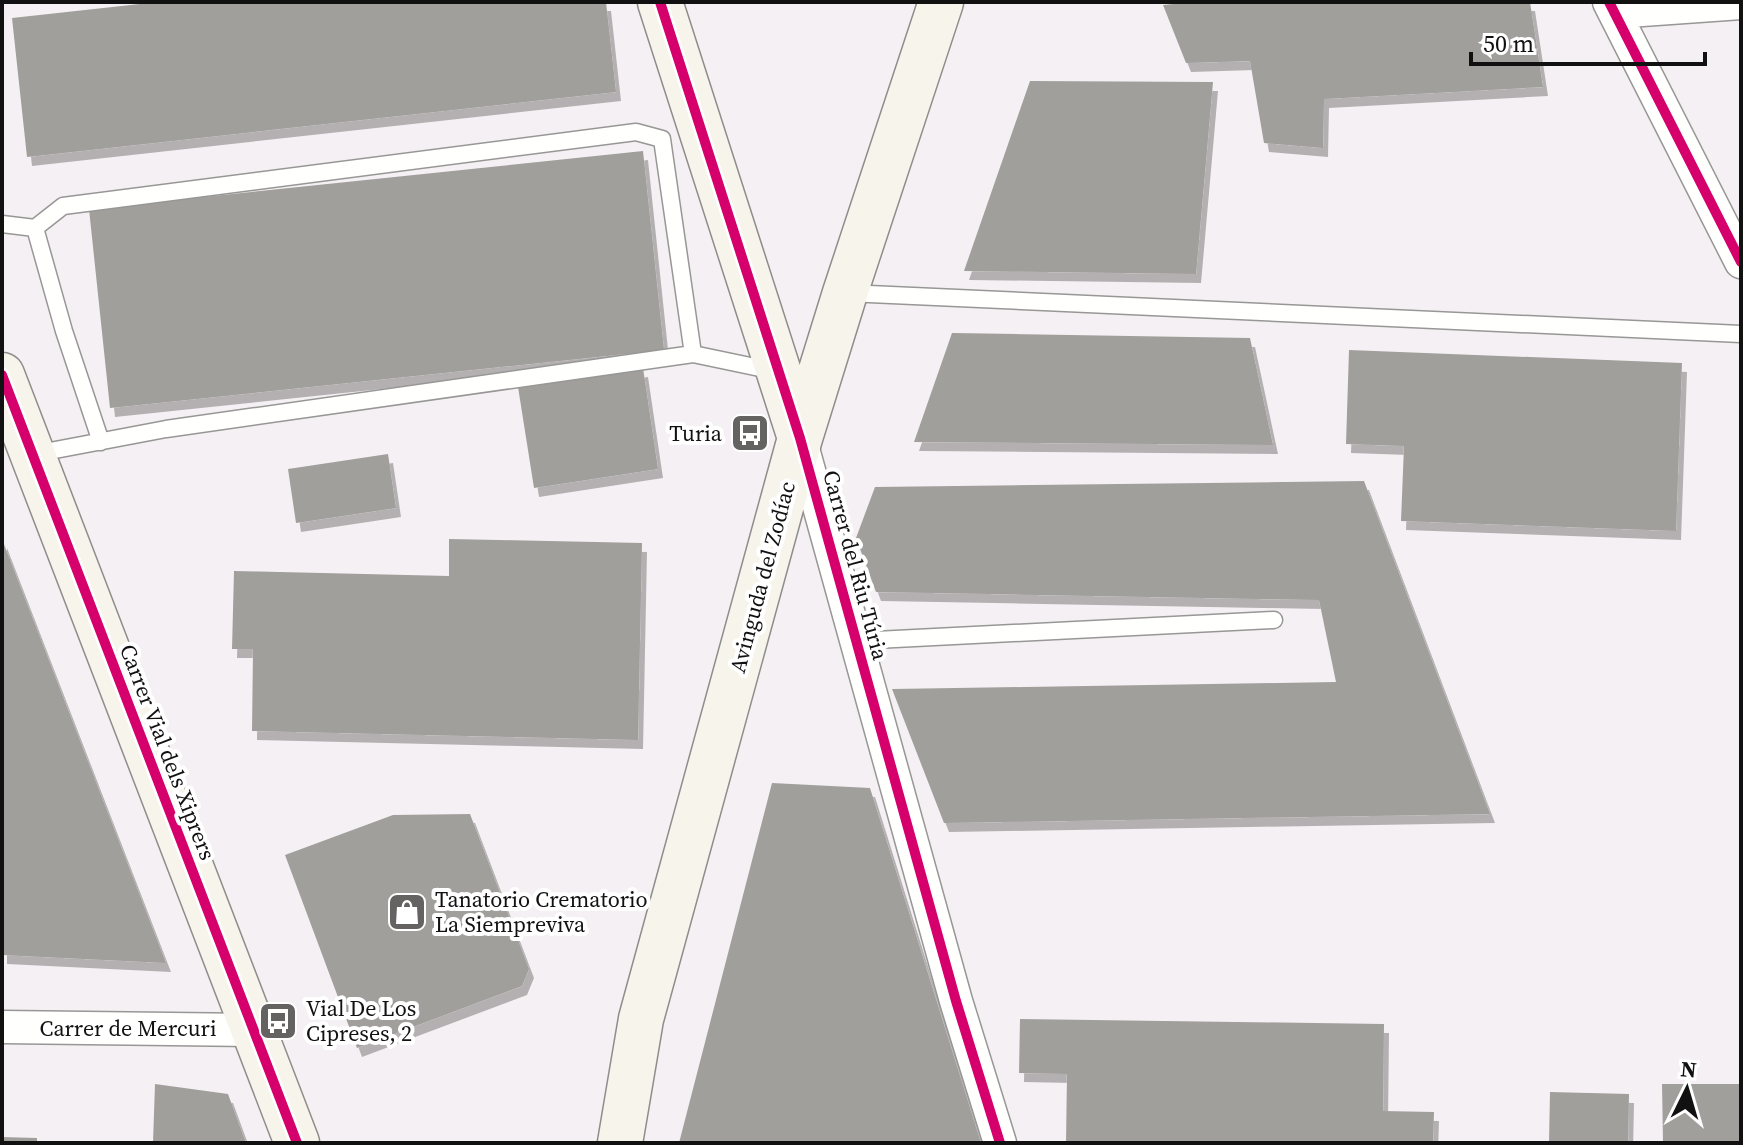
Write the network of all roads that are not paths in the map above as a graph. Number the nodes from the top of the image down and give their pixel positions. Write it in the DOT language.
graph roads {
  1 [pos="660,2"];
  2 [pos="941,2"];
  3 [pos="1741,3"];
  4 [pos="1611,7"];
  5 [pos="2,224"];
  6 [pos="35,228"];
  7 [pos="1738,251"];
  8 [pos="845,293"];
  9 [pos="1741,334"];
  10 [pos="693,354"];
  11 [pos="779,373"];
  12 [pos="2,375"];
  13 [pos="800,438"];
  14 [pos="101,442"];
  15 [pos="32,455"];
  16 [pos="1274,620"];
  17 [pos="856,641"];
  18 [pos="641,1019"];
  19 [pos="2,1027"];
  20 [pos="254,1030"];
  21 [pos="297,1143"];
  22 [pos="589,1143"];
  23 [pos="620,1143"];
  24 [pos="1000,1143"];
  1 -- 11 [label="street, Carrer del Riu Túria"];
  2 -- 8 [label="street, Avinguda del Zodíac"];
  3 -- 4 [label="street"];
  4 -- 7 [label="street"];
  5 -- 6 [label="lane"];
  6 -- 10 [label="lane"];
  6 -- 14 [label="lane"];
  8 -- 9 [label="lane"];
  8 -- 13 [label="street, Avinguda del Zodíac"];
  10 -- 11 [label="lane"];
  10 -- 14 [label="lane"];
  11 -- 13 [label="street, Carrer del Riu Túria"];
  12 -- 15 [label="street, Carrer Vial dels Xiprers"];
  13 -- 17 [label="street, Carrer del Riu Túria"];
  13 -- 18 [label="street, Avinguda del Zodíac"];
  14 -- 15 [label="lane"];
  15 -- 20 [label="street, Carrer Vial dels Xiprers"];
  16 -- 17 [label="lane"];
  17 -- 24 [label="street, Carrer del Riu Túria"];
  18 -- 22 [label="street, Avinguda del Zodíac"];
  18 -- 23 [label="street, Avinguda del Zodíac"];
  19 -- 20 [label="street, Carrer de Mercuri"];
  20 -- 21 [label="street, Carrer Vial dels Xiprers"];
}
